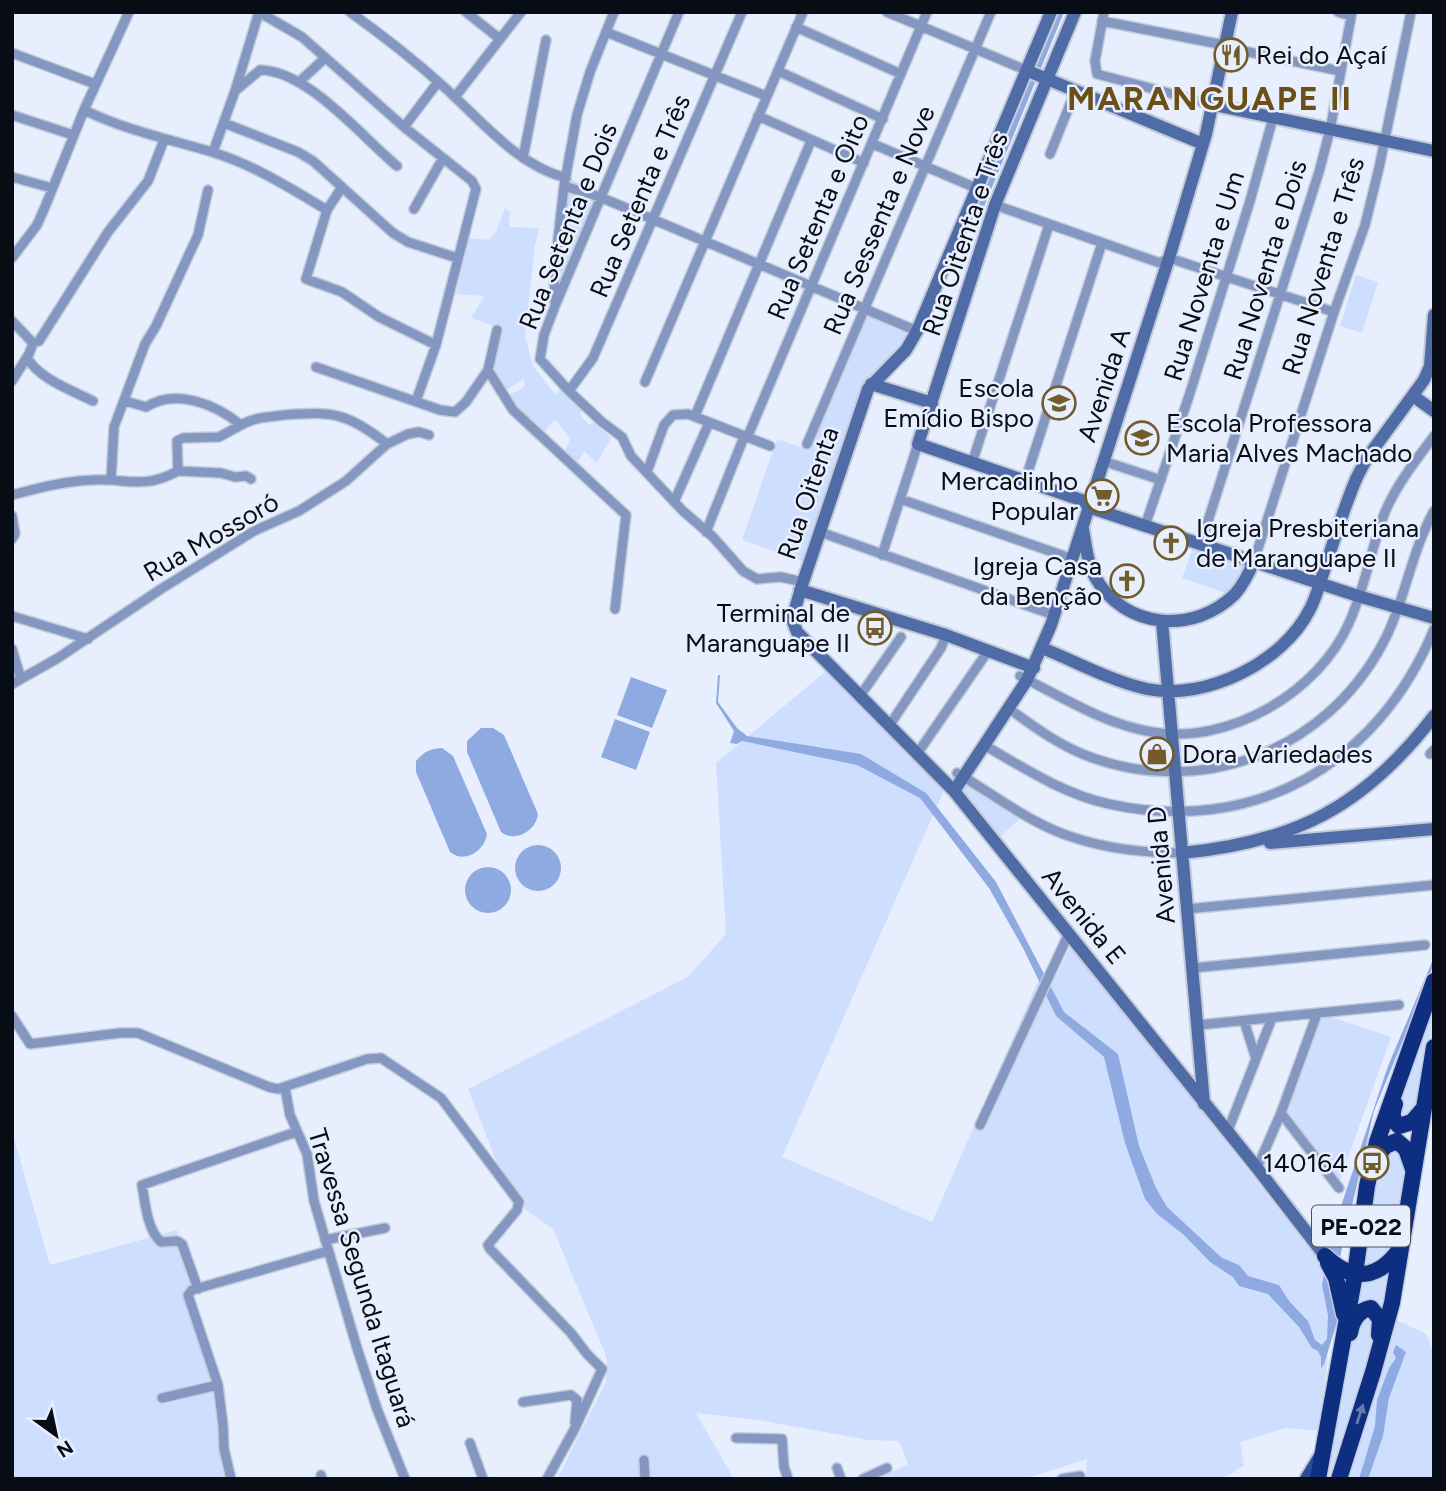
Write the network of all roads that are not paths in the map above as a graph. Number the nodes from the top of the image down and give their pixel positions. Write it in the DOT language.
graph roads {
  1 [pos="129,12"];
  2 [pos="259,12"];
  3 [pos="350,12"];
  4 [pos="466,12"];
  5 [pos="521,12"];
  6 [pos="614,12"];
  7 [pos="679,12"];
  8 [pos="742,12"];
  9 [pos="803,12"];
  10 [pos="887,12"];
  11 [pos="927,12"];
  12 [pos="991,12"];
  13 [pos="1051,12"];
  14 [pos="1075,12"];
  15 [pos="1225,12"];
  16 [pos="1232,12"];
  17 [pos="1338,12"];
  18 [pos="1411,12"];
  19 [pos="1351,14"];
  20 [pos="1103,17"];
  21 [pos="796,27"];
  22 [pos="921,27"];
  23 [pos="606,32"];
  24 [pos="500,39"];
  25 [pos="546,40"];
  26 [pos="1222,45"];
  27 [pos="975,50"];
  28 [pos="12,53"];
  29 [pos="663,53"];
  30 [pos="325,58"];
  31 [pos="778,71"];
  32 [pos="1026,71"];
  33 [pos="1340,71"];
  34 [pos="901,74"];
  35 [pos="715,75"];
  36 [pos="1044,79"];
  37 [pos="299,82"];
  38 [pos="438,82"];
  39 [pos="95,84"];
  40 [pos="235,91"];
  41 [pos="1075,92"];
  42 [pos="766,96"];
  43 [pos="455,97"];
  44 [pos="1210,104"];
  45 [pos="84,110"];
  46 [pos="12,115"];
  47 [pos="758,116"];
  48 [pos="1273,118"];
  49 [pos="883,119"];
  50 [pos="224,123"];
  51 [pos="404,127"];
  52 [pos="1330,130"];
  53 [pos="73,135"];
  54 [pos="164,140"];
  55 [pos="811,141"];
  56 [pos="1384,141"];
  57 [pos="1200,143"];
  58 [pos="873,144"];
  59 [pos="1434,151"];
  60 [pos="213,152"];
  61 [pos="1050,154"];
  62 [pos="443,158"];
  63 [pos="523,158"];
  64 [pos="864,163"];
  65 [pos="925,165"];
  66 [pos="397,166"];
  67 [pos="12,177"];
  68 [pos="565,182"];
  69 [pos="342,187"];
  70 [pos="52,188"];
  71 [pos="976,188"];
  72 [pos="208,190"];
  73 [pos="600,197"];
  74 [pos="995,205"];
  75 [pos="414,209"];
  76 [pos="327,211"];
  77 [pos="651,219"];
  78 [pos="1049,225"];
  79 [pos="705,243"];
  80 [pos="1102,243"];
  81 [pos="12,258"];
  82 [pos="457,258"];
  83 [pos="1165,260"];
  84 [pos="758,264"];
  85 [pos="1226,276"];
  86 [pos="810,286"];
  87 [pos="1281,293"];
  88 [pos="555,306"];
  89 [pos="864,308"];
  90 [pos="1334,312"];
  91 [pos="1434,315"];
  92 [pos="12,321"];
  93 [pos="497,330"];
  94 [pos="917,331"];
  95 [pos="33,343"];
  96 [pos="436,345"];
  97 [pos="27,358"];
  98 [pos="316,367"];
  99 [pos="488,370"];
  100 [pos="12,381"];
  101 [pos="645,382"];
  102 [pos="872,384"];
  103 [pos="569,391"];
  104 [pos="1413,396"];
  105 [pos="93,401"];
  106 [pos="125,401"];
  107 [pos="416,401"];
  108 [pos="932,402"];
  109 [pos="1434,411"];
  110 [pos="695,416"];
  111 [pos="709,423"];
  112 [pos="241,425"];
  113 [pos="429,435"];
  114 [pos="1434,436"];
  115 [pos="745,437"];
  116 [pos="387,444"];
  117 [pos="807,444"];
  118 [pos="918,444"];
  119 [pos="770,446"];
  120 [pos="1103,461"];
  121 [pos="972,463"];
  122 [pos="178,471"];
  123 [pos="647,472"];
  124 [pos="251,479"];
  125 [pos="111,480"];
  126 [pos="1161,480"];
  127 [pos="1026,481"];
  128 [pos="12,495"];
  129 [pos="900,499"];
  130 [pos="674,502"];
  131 [pos="1086,504"];
  132 [pos="1434,511"];
  133 [pos="12,516"];
  134 [pos="1082,526"];
  135 [pos="1145,526"];
  136 [pos="706,532"];
  137 [pos="820,532"];
  138 [pos="12,539"];
  139 [pos="1201,543"];
  140 [pos="882,555"];
  141 [pos="1069,558"];
  142 [pos="1254,561"];
  143 [pos="1320,583"];
  144 [pos="801,586"];
  145 [pos="1358,596"];
  146 [pos="1398,608"];
  147 [pos="615,609"];
  148 [pos="1048,613"];
  149 [pos="12,617"];
  150 [pos="1434,618"];
  151 [pos="792,619"];
  152 [pos="1163,621"];
  153 [pos="1434,629"];
  154 [pos="946,635"];
  155 [pos="901,637"];
  156 [pos="88,639"];
  157 [pos="1042,648"];
  158 [pos="12,649"];
  159 [pos="988,651"];
  160 [pos="1027,672"];
  161 [pos="16,682"];
  162 [pos="1168,690"];
  163 [pos="860,696"];
  164 [pos="1008,709"];
  165 [pos="1434,716"];
  166 [pos="889,726"];
  167 [pos="1172,733"];
  168 [pos="984,745"];
  169 [pos="917,754"];
  170 [pos="1175,773"];
  171 [pos="960,775"];
  172 [pos="951,788"];
  173 [pos="1179,813"];
  174 [pos="1434,829"];
  175 [pos="1239,846"];
  176 [pos="1182,853"];
  177 [pos="1434,885"];
  178 [pos="1187,909"];
  179 [pos="1069,933"];
  180 [pos="1425,945"];
  181 [pos="1193,968"];
  182 [pos="1434,981"];
  183 [pos="1399,1005"];
  184 [pos="1317,1014"];
  185 [pos="1421,1015"];
  186 [pos="12,1016"];
  187 [pos="1272,1018"];
  188 [pos="1244,1021"];
  189 [pos="1198,1025"];
  190 [pos="1434,1047"];
  191 [pos="1256,1059"];
  192 [pos="285,1088"];
  193 [pos="1204,1104"];
  194 [pos="1424,1108"];
  195 [pos="1281,1112"];
  196 [pos="980,1125"];
  197 [pos="296,1132"];
  198 [pos="1227,1133"];
  199 [pos="1257,1168"];
  200 [pos="1371,1168"];
  201 [pos="1413,1172"];
  202 [pos="1339,1188"];
  203 [pos="1361,1227"];
  204 [pos="385,1228"];
  205 [pos="324,1240"];
  206 [pos="1401,1247"];
  207 [pos="328,1251"];
  208 [pos="1325,1256"];
  209 [pos="1339,1267"];
  210 [pos="1355,1274"];
  211 [pos="198,1289"];
  212 [pos="1346,1324"];
  213 [pos="1373,1372"];
  214 [pos="218,1385"];
  215 [pos="162,1398"];
  216 [pos="523,1402"];
  217 [pos="1331,1415"];
  218 [pos="575,1428"];
  219 [pos="736,1438"];
  220 [pos="470,1443"];
  221 [pos="1324,1449"];
  222 [pos="644,1460"];
  223 [pos="837,1468"];
  224 [pos="887,1468"];
  225 [pos="1080,1476"];
  226 [pos="1338,1477"];
  227 [pos="230,1479"];
  228 [pos="405,1479"];
  229 [pos="483,1479"];
  230 [pos="547,1479"];
  231 [pos="645,1479"];
  232 [pos="788,1479"];
  233 [pos="841,1479"];
  234 [pos="863,1479"];
  235 [pos="1062,1479"];
  236 [pos="1307,1479"];
  237 [pos="1318,1479"];
  1 -- 39 [label="street"];
  2 -- 30 [label="street"];
  2 -- 40 [label="street"];
  3 -- 38 [label="street"];
  4 -- 24 [label="street"];
  5 -- 24 [label="street"];
  6 -- 23 [label="street"];
  7 -- 29 [label="street, Rua Setenta e Dois"];
  8 -- 35 [label="street, Rua Setenta e Três"];
  9 -- 21 [label="street"];
  10 -- 22 [label="street"];
  11 -- 22 [label="street, Rua Setenta e Oito"];
  12 -- 27 [label="street, Rua Sessenta e Nove"];
  13 -- 32 [label="street"];
  14 -- 36 [label="street, Rua Oitenta e Três"];
  15 -- 26 [label="street, Avenida A"];
  16 -- 26 [label="street, Avenida A"];
  17 -- 19 [label="street"];
  18 -- 56 [label="street, Rua Noventa e Três"];
  19 -- 33 [label="street, Rua Noventa e Dois"];
  20 -- 26 [label="street"];
  20 -- 44 [label="street"];
  21 -- 31 [label="street"];
  21 -- 34 [label="street"];
  22 -- 27 [label="street"];
  22 -- 34 [label="street, Rua Setenta e Oito"];
  23 -- 29 [label="street"];
  23 -- 68 [label="street"];
  24 -- 43 [label="street"];
  25 -- 63 [label="street"];
  26 -- 33 [label="street"];
  26 -- 44 [label="street, Avenida A"];
  27 -- 32 [label="street"];
  27 -- 65 [label="street, Rua Sessenta e Nove"];
  28 -- 39 [label="street"];
  29 -- 35 [label="street"];
  29 -- 73 [label="street, Rua Setenta e Dois"];
  30 -- 37 [label="street"];
  30 -- 51 [label="street"];
  31 -- 42 [label="street"];
  31 -- 49 [label="street"];
  32 -- 36 [label="street"];
  32 -- 71 [label="street"];
  33 -- 52 [label="street, Rua Noventa e Dois"];
  34 -- 49 [label="street, Rua Setenta e Oito"];
  35 -- 42 [label="street"];
  35 -- 77 [label="street, Rua Setenta e Três"];
  36 -- 41 [label="street"];
  36 -- 74 [label="street, Rua Oitenta e Três"];
  37 -- 40 [label="street"];
  37 -- 66 [label="street"];
  38 -- 43 [label="street"];
  38 -- 51 [label="street"];
  39 -- 45 [label="street"];
  40 -- 50 [label="street"];
  41 -- 57 [label="street"];
  41 -- 61 [label="street"];
  42 -- 47 [label="street"];
  43 -- 63 [label="street"];
  44 -- 48 [label="street"];
  44 -- 57 [label="street, Avenida A"];
  45 -- 53 [label="street"];
  45 -- 54 [label="street"];
  46 -- 53 [label="street"];
  47 -- 55 [label="street"];
  47 -- 79 [label="street"];
  48 -- 52 [label="street"];
  48 -- 85 [label="street, Rua Noventa e Um"];
  49 -- 58 [label="street, Rua Setenta e Oito"];
  50 -- 60 [label="street"];
  50 -- 69 [label="street"];
  51 -- 62 [label="street"];
  52 -- 56 [label="street"];
  52 -- 87 [label="street, Rua Noventa e Dois"];
  53 -- 70 [label="street"];
  54 -- 60 [label="street"];
  54 -- 95 [label="street"];
  55 -- 64 [label="street"];
  55 -- 84 [label="street"];
  56 -- 59 [label="street"];
  56 -- 90 [label="street, Rua Noventa e Três"];
  57 -- 83 [label="street, Avenida A"];
  58 -- 64 [label="street, Rua Setenta e Oito"];
  58 -- 65 [label="street"];
  60 -- 76 [label="street"];
  62 -- 75 [label="street"];
  62 -- 82 [label="street"];
  63 -- 68 [label="street"];
  64 -- 86 [label="street, Rua Setenta e Oito"];
  65 -- 71 [label="street"];
  65 -- 89 [label="street, Rua Sessenta e Nove"];
  67 -- 70 [label="street"];
  68 -- 73 [label="street"];
  68 -- 88 [label="street"];
  69 -- 76 [label="street"];
  69 -- 82 [label="street"];
  70 -- 81 [label="street"];
  71 -- 94 [label="street"];
  72 -- 106 [label="street"];
  73 -- 77 [label="street"];
  73 -- 88 [label="street, Rua Setenta e Dois"];
  74 -- 78 [label="street"];
  74 -- 108 [label="street, Rua Oitenta e Três"];
  76 -- 96 [label="street"];
  77 -- 79 [label="street"];
  77 -- 103 [label="street, Rua Setenta e Três"];
  78 -- 80 [label="street"];
  78 -- 121 [label="street"];
  79 -- 84 [label="street"];
  79 -- 101 [label="street"];
  80 -- 83 [label="street"];
  80 -- 127 [label="street"];
  82 -- 96 [label="street"];
  83 -- 85 [label="street"];
  83 -- 120 [label="street, Avenida A"];
  83 -- 131 [label="street, Avenida A"];
  84 -- 86 [label="street"];
  84 -- 110 [label="street"];
  85 -- 87 [label="street"];
  85 -- 126 [label="street, Rua Noventa e Um"];
  86 -- 89 [label="street"];
  86 -- 115 [label="street, Rua Setenta e Oito"];
  87 -- 90 [label="street"];
  87 -- 139 [label="street, Rua Noventa e Dois"];
  88 -- 103 [label="street, Rua Setenta e Dois"];
  89 -- 94 [label="street"];
  89 -- 117 [label="street, Rua Sessenta e Nove"];
  90 -- 142 [label="street, Rua Noventa e Três"];
  91 -- 104 [label="street"];
  92 -- 95 [label="street"];
  93 -- 99 [label="street"];
  94 -- 102 [label="street"];
  95 -- 97 [label="street"];
  96 -- 107 [label="street"];
  97 -- 100 [label="street"];
  97 -- 105 [label="street"];
  98 -- 107 [label="street"];
  99 -- 107 [label="street"];
  99 -- 147 [label="street"];
  102 -- 108 [label="street"];
  102 -- 137 [label="street, Rua Oitenta"];
  103 -- 123 [label="street, Rua Setenta e Dois"];
  104 -- 109 [label="street"];
  104 -- 143 [label="street"];
  106 -- 112 [label="street"];
  106 -- 125 [label="street"];
  108 -- 118 [label="street, Rua Oitenta e Três"];
  110 -- 111 [label="street"];
  110 -- 123 [label="street"];
  111 -- 115 [label="street"];
  111 -- 130 [label="street"];
  112 -- 116 [label="street"];
  112 -- 122 [label="street"];
  113 -- 116 [label="street, Rua Mossoró"];
  114 -- 145 [label="street"];
  115 -- 119 [label="street"];
  115 -- 136 [label="street, Rua Setenta e Oito"];
  116 -- 156 [label="street, Rua Mossoró"];
  118 -- 121 [label="street"];
  118 -- 129 [label="street, Rua Oitenta e Três"];
  120 -- 126 [label="street"];
  120 -- 131 [label="street, Avenida A"];
  121 -- 127 [label="street"];
  122 -- 124 [label="street"];
  122 -- 125 [label="street"];
  123 -- 130 [label="street, Rua Setenta e Dois"];
  125 -- 128 [label="street"];
  126 -- 135 [label="street, Rua Noventa e Um"];
  127 -- 131 [label="street"];
  129 -- 140 [label="street, Rua Oitenta e Três"];
  129 -- 141 [label="street"];
  130 -- 136 [label="street, Rua Setenta e Dois"];
  131 -- 134 [label="street, Avenida A"];
  131 -- 135 [label="street"];
  131 -- 141 [label="street, Avenida A"];
  132 -- 146 [label="street"];
  133 -- 138 [label="street"];
  134 -- 141 [label="street, Avenida A"];
  134 -- 152 [label="street, Rua Noventa e Três"];
  135 -- 139 [label="street"];
  136 -- 144 [label="street, Rua Setenta e Dois"];
  137 -- 140 [label="street"];
  137 -- 144 [label="street, Rua Oitenta"];
  139 -- 142 [label="street"];
  140 -- 148 [label="street"];
  141 -- 148 [label="street, Avenida A"];
  141 -- 157 [label="street, Avenida A"];
  142 -- 143 [label="street"];
  142 -- 152 [label="street, Rua Noventa e Três"];
  143 -- 145 [label="street"];
  143 -- 162 [label="street"];
  144 -- 151 [label="street, Rua Oitenta"];
  144 -- 154 [label="street"];
  145 -- 146 [label="street"];
  145 -- 167 [label="street"];
  146 -- 150 [label="street"];
  146 -- 170 [label="street"];
  148 -- 160 [label="street, Avenida A"];
  149 -- 156 [label="street"];
  151 -- 163 [label="street, Avenida E"];
  152 -- 162 [label="street, Avenida D"];
  153 -- 173 [label="street"];
  154 -- 159 [label="street"];
  154 -- 166 [label="street"];
  155 -- 163 [label="street"];
  156 -- 161 [label="street, Rua Mossoró"];
  157 -- 160 [label="street, Avenida A"];
  157 -- 162 [label="street"];
  158 -- 161 [label="street"];
  159 -- 160 [label="street"];
  159 -- 169 [label="street"];
  160 -- 164 [label="street, Avenida A"];
  160 -- 167 [label="street"];
  160 -- 171 [label="street, Avenida A"];
  162 -- 167 [label="street, Avenida D"];
  163 -- 166 [label="street, Avenida E"];
  164 -- 168 [label="street, Avenida A"];
  164 -- 170 [label="street"];
  165 -- 175 [label="street"];
  166 -- 169 [label="street, Avenida E"];
  167 -- 170 [label="street, Avenida D"];
  168 -- 171 [label="street, Avenida A"];
  168 -- 173 [label="street"];
  169 -- 172 [label="street, Avenida E"];
  170 -- 173 [label="street, Avenida D"];
  171 -- 172 [label="street, Avenida A"];
  171 -- 176 [label="street"];
  172 -- 179 [label="street, Avenida E"];
  173 -- 176 [label="street, Avenida D"];
  174 -- 175 [label="street"];
  175 -- 176 [label="street"];
  176 -- 178 [label="street, Avenida D"];
  177 -- 178 [label="street"];
  178 -- 181 [label="street, Avenida D"];
  179 -- 193 [label="street, Avenida E"];
  179 -- 196 [label="street"];
  180 -- 181 [label="street"];
  181 -- 189 [label="street, Avenida D"];
  182 -- 185 [label="highway, PE-022"];
  183 -- 184 [label="street"];
  184 -- 187 [label="street"];
  184 -- 195 [label="street"];
  185 -- 194 [label="highway"];
  185 -- 200 [label="highway, PE-022"];
  186 -- 192 [label="street"];
  187 -- 188 [label="street"];
  187 -- 191 [label="street"];
  188 -- 189 [label="street"];
  188 -- 191 [label="street"];
  189 -- 193 [label="street, Avenida D"];
  190 -- 194 [label="highway, PE-022"];
  191 -- 198 [label="street"];
  192 -- 197 [label="street, Travessa Segunda Itaguará"];
  192 -- 218 [label="street"];
  193 -- 198 [label="street, Avenida E"];
  194 -- 201 [label="highway, PE-022"];
  195 -- 199 [label="street"];
  195 -- 202 [label="street"];
  197 -- 205 [label="street, Travessa Segunda Itaguará"];
  197 -- 211 [label="street"];
  198 -- 199 [label="street, Avenida E"];
  199 -- 208 [label="street, Avenida E"];
  200 -- 201 [label="highway"];
  200 -- 203 [label="highway, PE-022"];
  201 -- 206 [label="highway, PE-022"];
  203 -- 209 [label="highway"];
  203 -- 210 [label="highway, PE-022"];
  204 -- 205 [label="street"];
  205 -- 207 [label="street, Travessa Segunda Itaguará"];
  206 -- 210 [label="highway"];
  206 -- 213 [label="highway, PE-022"];
  207 -- 211 [label="street"];
  207 -- 228 [label="street, Travessa Segunda Itaguará"];
  208 -- 209 [label="highway"];
  208 -- 209 [label="highway"];
  209 -- 210 [label="highway"];
  209 -- 212 [label="highway"];
  210 -- 212 [label="highway, PE-022"];
  211 -- 214 [label="street"];
  212 -- 217 [label="highway, PE-022"];
  213 -- 217 [label="highway"];
  226 -- 213 [label="highway, PE-022, one-way"];
  214 -- 215 [label="street"];
  214 -- 227 [label="street"];
  216 -- 218 [label="street"];
  217 -- 221 [label="highway, PE-022"];
  218 -- 230 [label="street"];
  219 -- 232 [label="street"];
  220 -- 229 [label="street"];
  221 -- 236 [label="main road"];
  221 -- 237 [label="highway, PE-022"];
  222 -- 231 [label="street"];
  223 -- 233 [label="street"];
  224 -- 234 [label="street"];
  225 -- 235 [label="street"];
}
